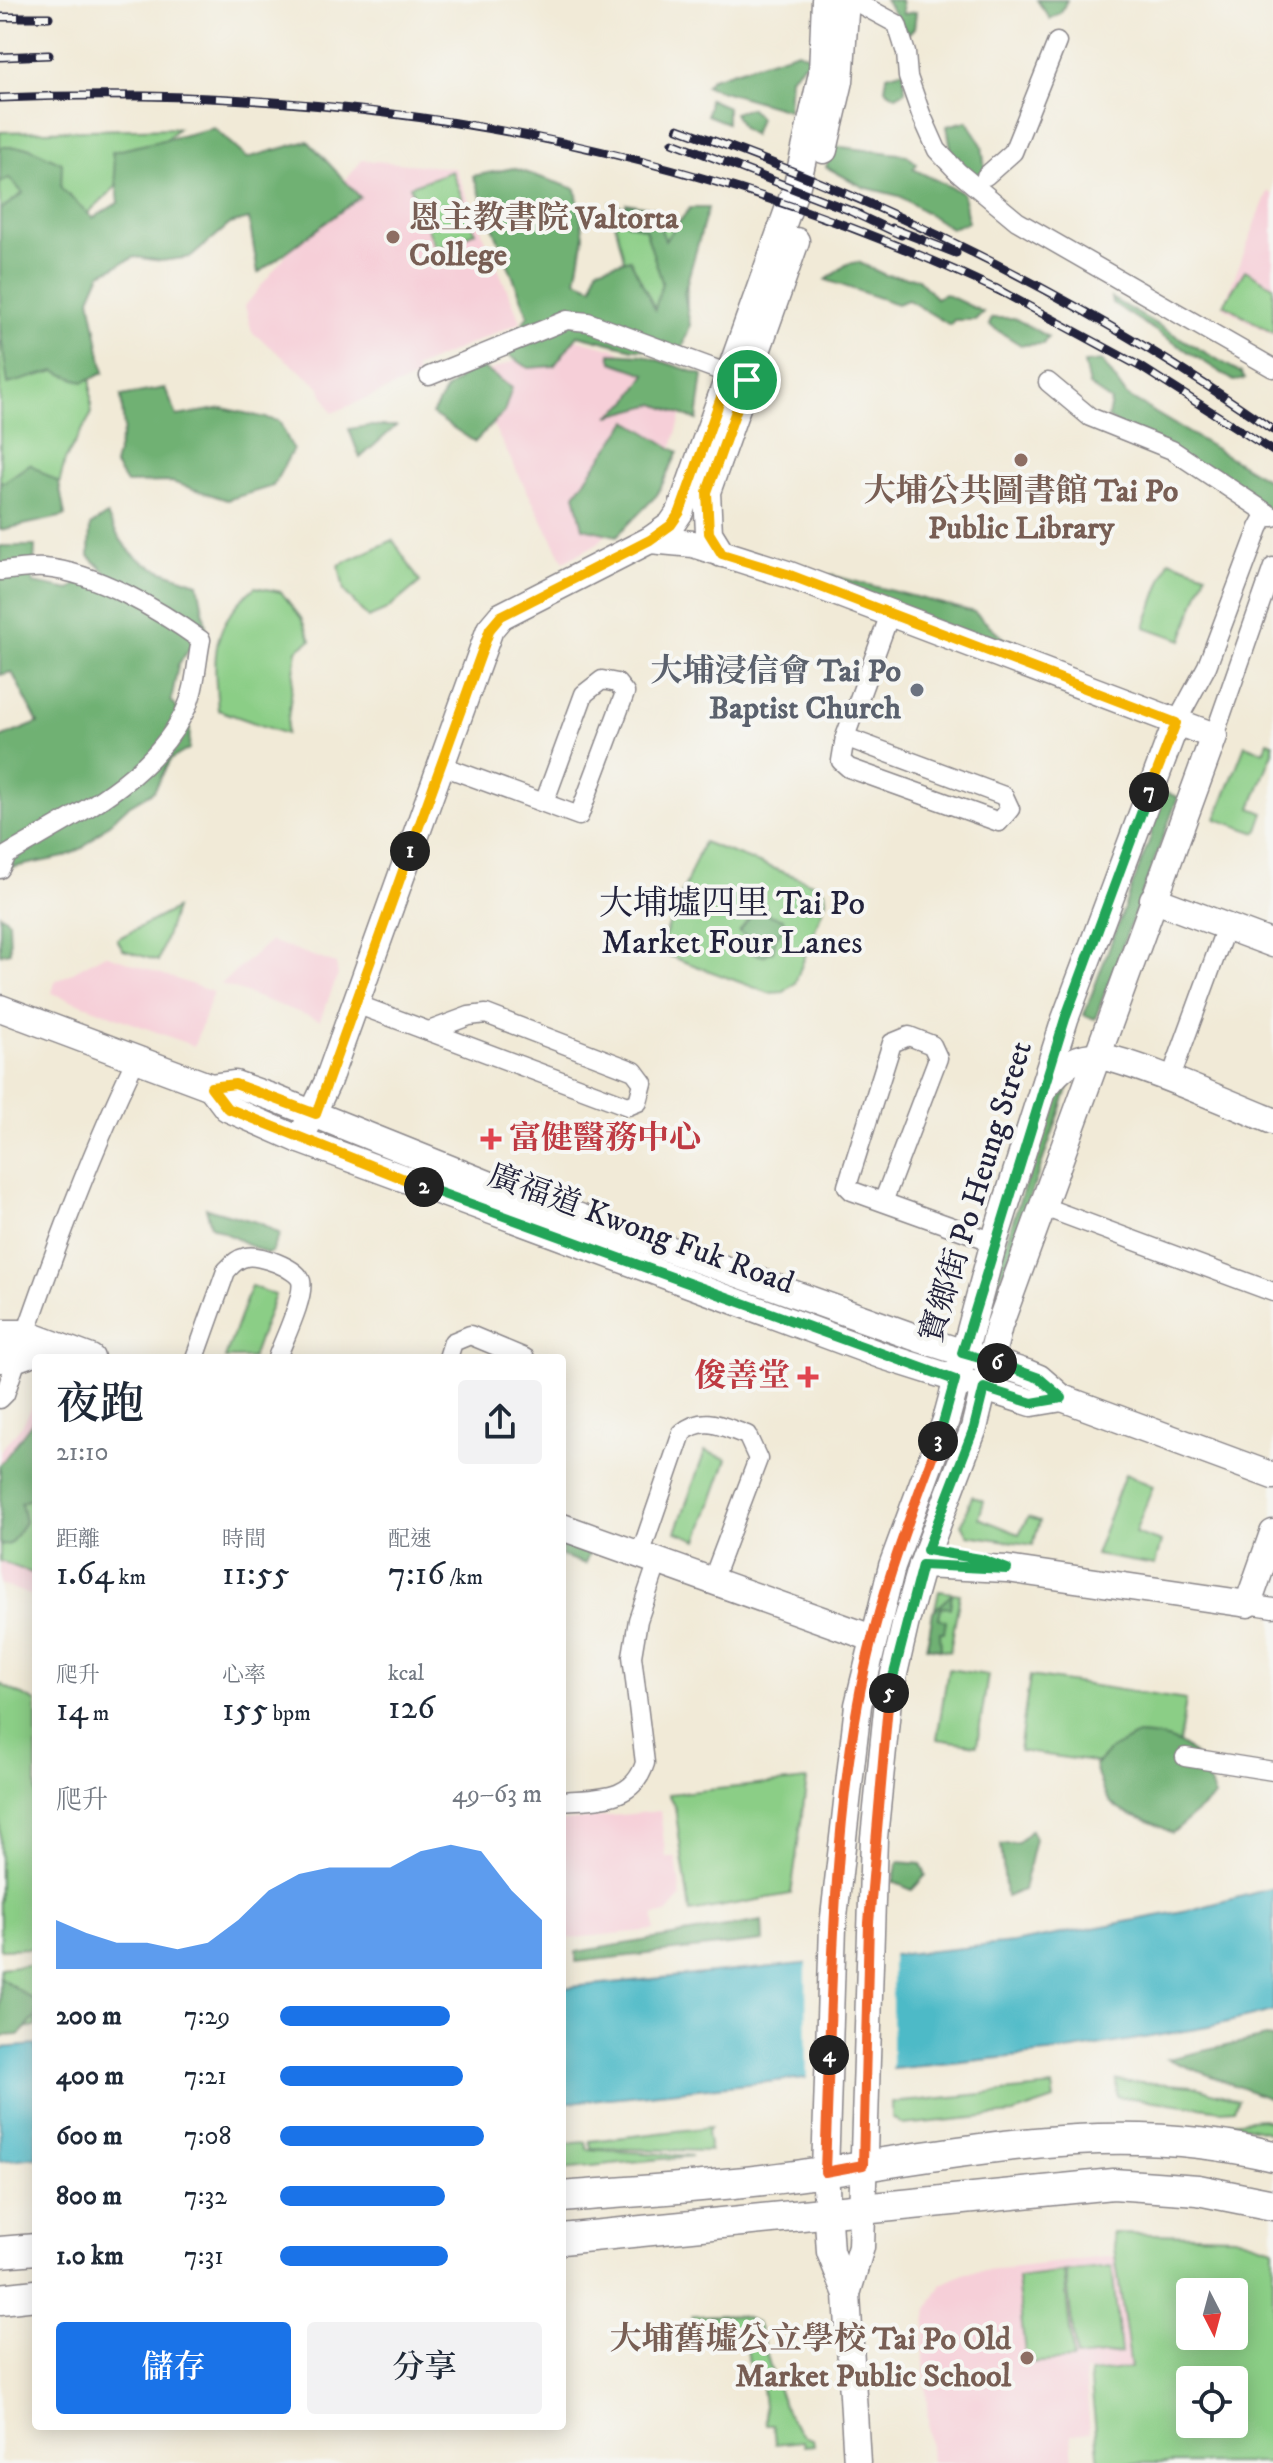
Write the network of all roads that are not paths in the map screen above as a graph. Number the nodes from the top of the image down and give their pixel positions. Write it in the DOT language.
graph roads {
  1 [pos="847,2"];
  2 [pos="1057,42"];
  3 [pos="986,176"];
  4 [pos="1273,368"];
  5 [pos="429,376"];
  6 [pos="738,378"];
  7 [pos="1048,382"];
  8 [pos="1270,515"];
  9 [pos="650,540"];
  10 [pos="722,554"];
  11 [pos="1273,567"];
  12 [pos="0,571"];
  13 [pos="890,614"];
  14 [pos="1176,723"];
  15 [pos="1214,736"];
  16 [pos="845,737"];
  17 [pos="440,765"];
  18 [pos="544,803"];
  19 [pos="0,869"];
  20 [pos="1153,899"];
  21 [pos="1226,927"];
  22 [pos="1273,944"];
  23 [pos="356,1004"];
  24 [pos="0,1008"];
  25 [pos="429,1031"];
  26 [pos="1095,1056"];
  27 [pos="136,1059"];
  28 [pos="1170,1080"];
  29 [pos="1047,1085"];
  30 [pos="211,1087"];
  31 [pos="316,1114"];
  32 [pos="1273,1121"];
  33 [pos="300,1140"];
  34 [pos="883,1202"];
  35 [pos="1044,1207"];
  36 [pos="994,1242"];
  37 [pos="1273,1292"];
  38 [pos="10,1346"];
  39 [pos="962,1353"];
  40 [pos="80,1354"];
  41 [pos="196,1354"];
  42 [pos="278,1354"];
  43 [pos="449,1354"];
  44 [pos="515,1354"];
  45 [pos="990,1361"];
  46 [pos="955,1380"];
  47 [pos="984,1388"];
  48 [pos="1062,1398"];
  49 [pos="0,1399"];
  50 [pos="1273,1476"];
  51 [pos="566,1528"];
  52 [pos="1273,1533"];
  53 [pos="649,1558"];
  54 [pos="925,1558"];
  55 [pos="712,1581"];
  56 [pos="1261,1606"];
  57 [pos="872,1638"];
  58 [pos="1185,1757"];
  59 [pos="1273,1771"];
  60 [pos="566,1801"];
  61 [pos="1273,2156"];
  62 [pos="863,2165"];
  63 [pos="825,2172"];
  64 [pos="566,2197"];
  65 [pos="1273,2205"];
  66 [pos="862,2209"];
  67 [pos="826,2213"];
  68 [pos="566,2239"];
  69 [pos="32,2249"];
  70 [pos="0,2252"];
  71 [pos="847,2294"];
  72 [pos="32,2295"];
  73 [pos="0,2299"];
  74 [pos="857,2463"];
  1 -- 4 [label="street"];
  1 -- 6 [label="main road"];
  2 -- 3 [label="street"];
  5 -- 6 [label="street"];
  6 -- 9 [label="main road"];
  6 -- 10 [label="main road"];
  7 -- 8 [label="street"];
  8 -- 14 [label="street, 寶鄉街 Po Heung Street"];
  9 -- 10 [label="main road"];
  9 -- 17 [label="main road"];
  10 -- 13 [label="main road"];
  11 -- 15 [label="street, 寶鄉街 Po Heung Street"];
  12 -- 19 [label="street"];
  13 -- 14 [label="main road"];
  13 -- 16 [label="street"];
  14 -- 15 [label="main road"];
  14 -- 29 [label="main road, 寶鄉街 Po Heung Street"];
  15 -- 20 [label="main road, 寶鄉街 Po Heung Street"];
  16 -- 16 [label="street"];
  17 -- 18 [label="street"];
  17 -- 23 [label="main road"];
  18 -- 18 [label="street"];
  20 -- 21 [label="main road"];
  20 -- 26 [label="main road, 寶鄉街 Po Heung Street"];
  21 -- 22 [label="main road"];
  21 -- 28 [label="street"];
  23 -- 25 [label="street"];
  23 -- 31 [label="main road"];
  24 -- 27 [label="main road, 廣福道 Kwong Fuk Road"];
  25 -- 25 [label="street"];
  26 -- 28 [label="main road"];
  26 -- 29 [label="main road"];
  26 -- 35 [label="main road, 寶鄉街 Po Heung Street"];
  27 -- 30 [label="main road, 廣福道 Kwong Fuk Road"];
  27 -- 38 [label="street"];
  28 -- 32 [label="main road"];
  29 -- 36 [label="main road, 寶鄉街 Po Heung Street"];
  30 -- 31 [label="main road, 廣福道 Kwong Fuk Road"];
  30 -- 33 [label="main road, 廣福道 Kwong Fuk Road"];
  31 -- 33 [label="main road"];
  31 -- 39 [label="main road, 廣福道 Kwong Fuk Road"];
  33 -- 46 [label="main road, 廣福道 Kwong Fuk Road"];
  34 -- 34 [label="street"];
  34 -- 36 [label="street"];
  35 -- 37 [label="street"];
  35 -- 45 [label="main road, 寶鄉街 Po Heung Street"];
  36 -- 39 [label="main road, 寶鄉街 Po Heung Street"];
  38 -- 40 [label="main road"];
  38 -- 49 [label="street"];
  39 -- 45 [label="main road, 廣福道 Kwong Fuk Road"];
  39 -- 46 [label="main road, 寶鄉街 Po Heung Street"];
  41 -- 42 [label="street"];
  43 -- 44 [label="street"];
  45 -- 47 [label="main road, 寶鄉街 Po Heung Street"];
  45 -- 48 [label="main road, 廣福道 Kwong Fuk Road"];
  46 -- 47 [label="main road, 廣福道 Kwong Fuk Road"];
  46 -- 57 [label="main road, 寶鄉街 Po Heung Street"];
  47 -- 48 [label="main road, 廣福道 Kwong Fuk Road"];
  47 -- 54 [label="main road, 寶鄉街 Po Heung Street"];
  48 -- 50 [label="main road, 廣福道 Kwong Fuk Road"];
  51 -- 53 [label="main road"];
  52 -- 56 [label="main road"];
  53 -- 55 [label="main road"];
  53 -- 55 [label="street"];
  53 -- 60 [label="street"];
  54 -- 56 [label="main road"];
  54 -- 62 [label="main road, 寶鄉街 Po Heung Street"];
  55 -- 57 [label="main road"];
  57 -- 63 [label="main road, 寶鄉街 Po Heung Street"];
  58 -- 59 [label="street"];
  61 -- 62 [label="main road"];
  62 -- 63 [label="main road"];
  62 -- 66 [label="main road, 寶鄉街 Po Heung Street"];
  63 -- 64 [label="main road"];
  63 -- 67 [label="main road, 寶鄉街 Po Heung Street"];
  65 -- 66 [label="main road"];
  66 -- 67 [label="main road"];
  66 -- 71 [label="main road, 寶鄉街 Po Heung Street"];
  67 -- 68 [label="main road"];
  67 -- 71 [label="main road, 寶鄉街 Po Heung Street"];
  69 -- 70 [label="main road"];
  71 -- 74 [label="main road"];
  72 -- 73 [label="main road"];
}
